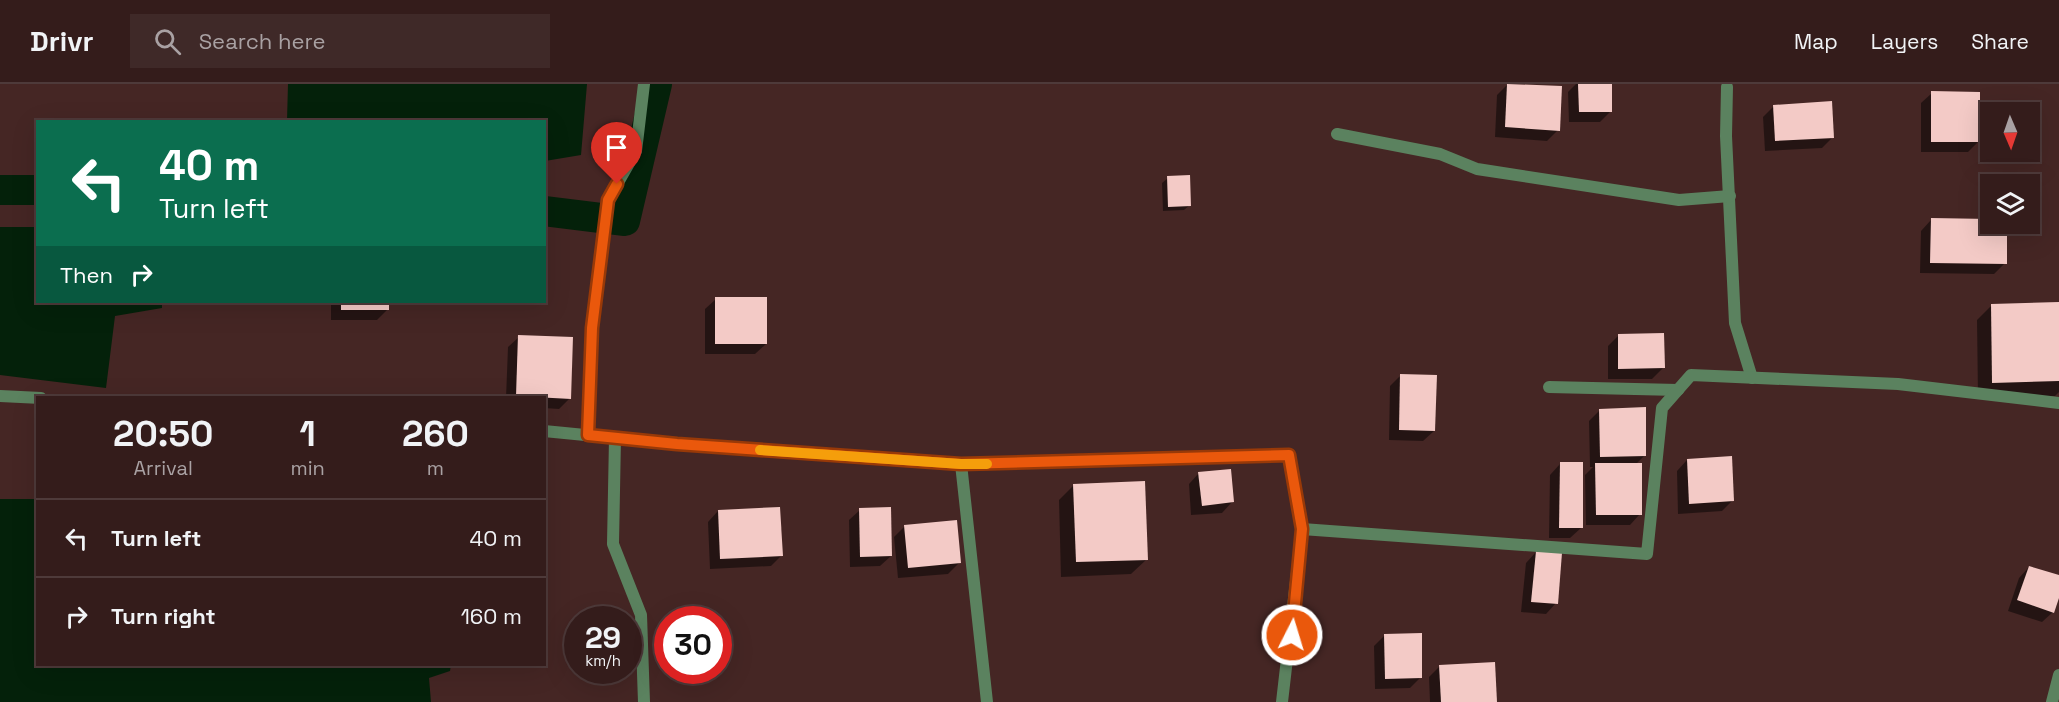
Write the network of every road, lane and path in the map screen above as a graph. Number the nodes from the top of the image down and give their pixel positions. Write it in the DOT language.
graph roads {
  1 [pos="644,84"];
  2 [pos="1727,87"];
  3 [pos="1337,134"];
  4 [pos="1730,196"];
  5 [pos="1752,378"];
  6 [pos="1549,387"];
  7 [pos="1678,390"];
  8 [pos="0,396"];
  9 [pos="36,398"];
  10 [pos="2059,403"];
  11 [pos="546,431"];
  12 [pos="588,435"];
  13 [pos="615,438"];
  14 [pos="961,464"];
  15 [pos="1302,529"];
  16 [pos="2059,675"];
  17 [pos="644,702"];
  18 [pos="987,702"];
  19 [pos="1282,702"];
  20 [pos="2052,702"];
  1 -- 12 [label="street"];
  2 -- 4 [label="street"];
  3 -- 4 [label="street"];
  4 -- 5 [label="street"];
  5 -- 7 [label="street"];
  5 -- 10 [label="street"];
  6 -- 7 [label="street"];
  7 -- 15 [label="street"];
  8 -- 9 [label="street"];
  11 -- 12 [label="street"];
  12 -- 13 [label="street"];
  13 -- 14 [label="street"];
  13 -- 17 [label="street"];
  14 -- 15 [label="street"];
  14 -- 18 [label="street"];
  15 -- 19 [label="street"];
  16 -- 20 [label="street"];
}
